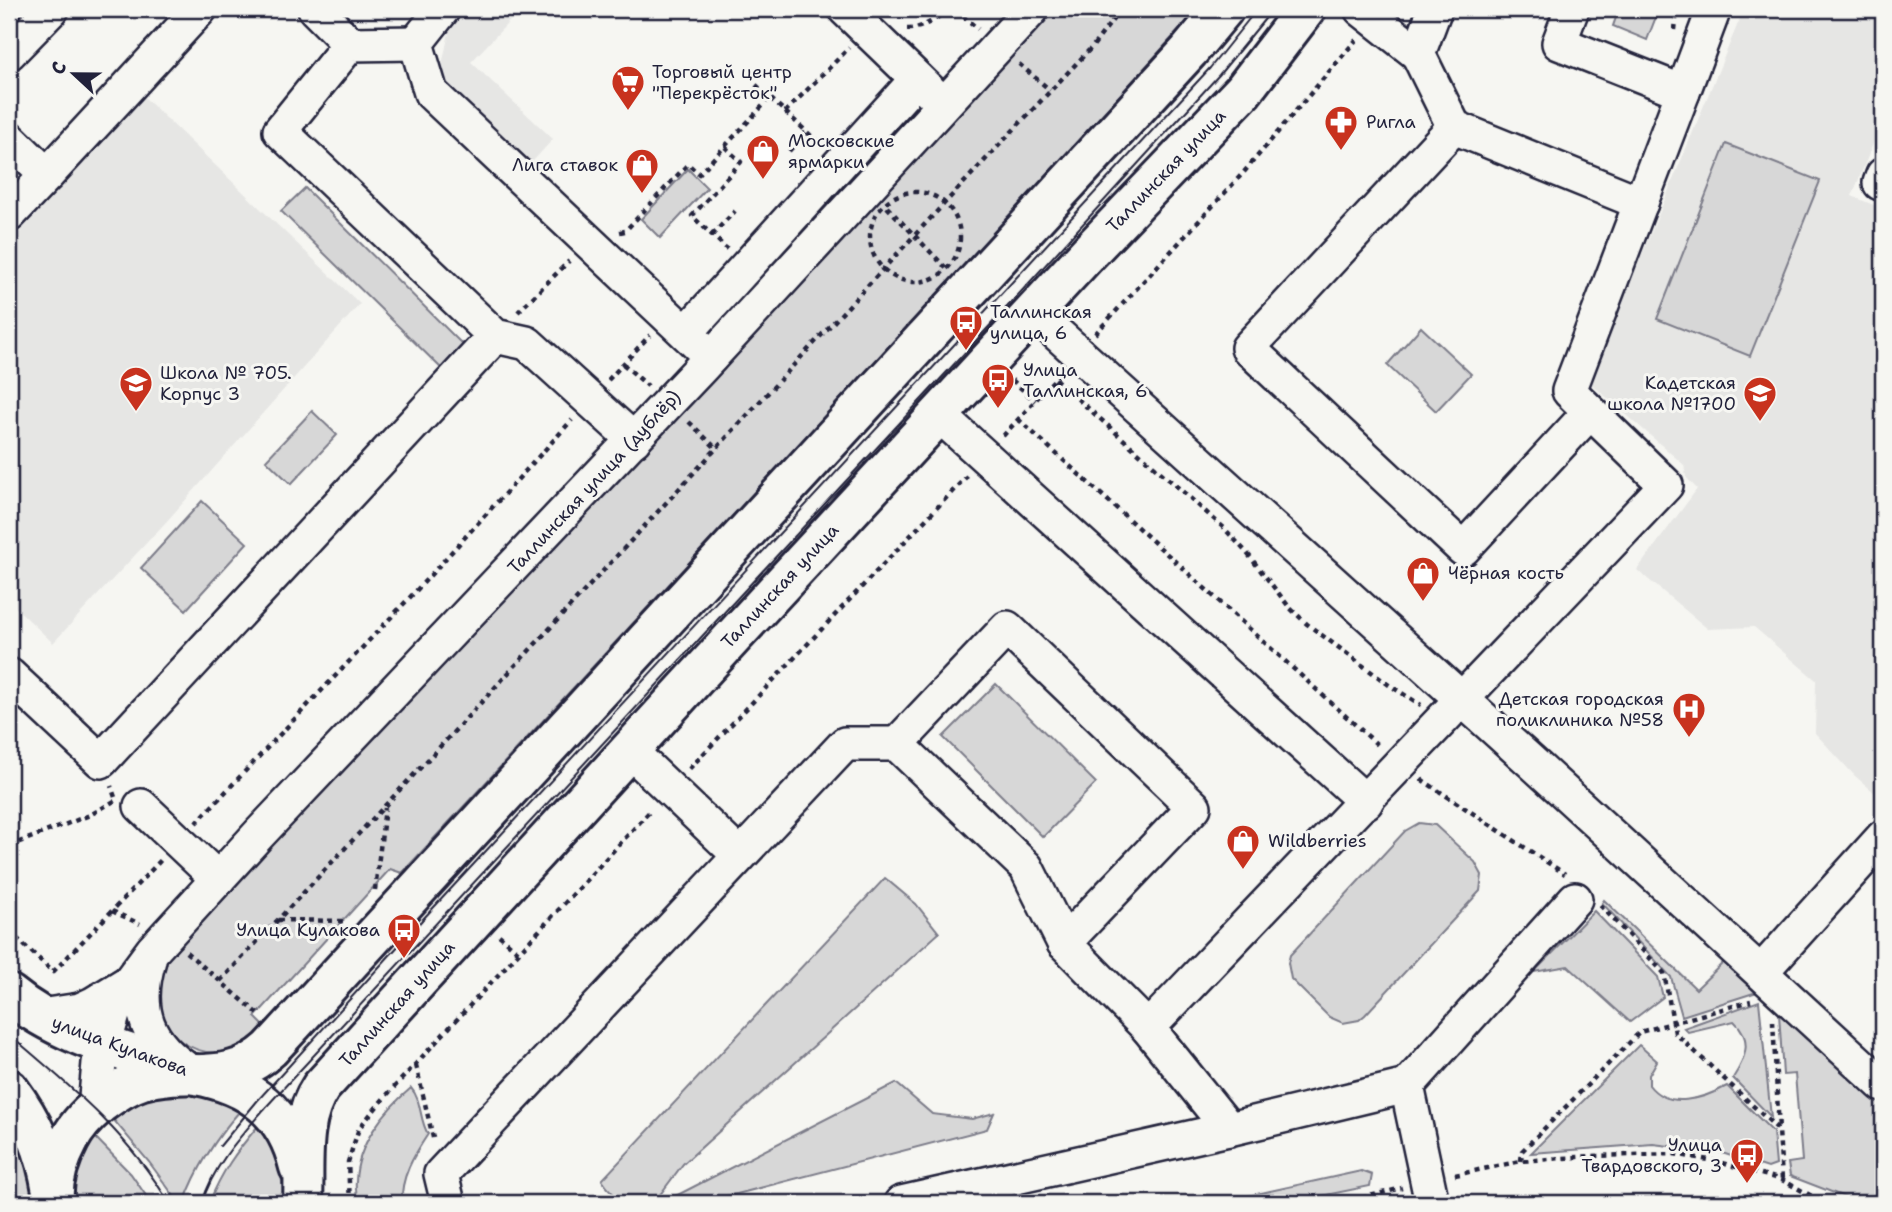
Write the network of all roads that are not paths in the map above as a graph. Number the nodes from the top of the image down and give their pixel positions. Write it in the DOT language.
graph roads {
  1 [pos="52,9"];
  2 [pos="200,9"];
  3 [pos="315,9"];
  4 [pos="443,9"];
  5 [pos="1032,9"];
  6 [pos="1224,9"];
  7 [pos="1306,9"];
  8 [pos="1435,9"];
  9 [pos="1572,9"];
  10 [pos="1714,9"];
  11 [pos="1367,13"];
  12 [pos="856,20"];
  13 [pos="416,43"];
  14 [pos="350,44"];
  15 [pos="9,53"];
  16 [pos="1418,54"];
  17 [pos="918,79"];
  18 [pos="1683,92"];
  19 [pos="944,104"];
  20 [pos="1454,127"];
  21 [pos="9,138"];
  22 [pos="47,175"];
  23 [pos="1883,175"];
  24 [pos="1883,184"];
  25 [pos="1641,203"];
  26 [pos="9,215"];
  27 [pos="1033,312"];
  28 [pos="676,325"];
  29 [pos="495,336"];
  30 [pos="711,357"];
  31 [pos="1590,412"];
  32 [pos="939,415"];
  33 [pos="634,440"];
  34 [pos="9,675"];
  35 [pos="1455,708"];
  36 [pos="897,744"];
  37 [pos="629,750"];
  38 [pos="1366,802"];
  39 [pos="141,806"];
  40 [pos="1883,837"];
  41 [pos="739,855"];
  42 [pos="218,879"];
  43 [pos="1581,892"];
  44 [pos="1064,943"];
  45 [pos="152,951"];
  46 [pos="129,982"];
  47 [pos="1768,982"];
  48 [pos="9,994"];
  49 [pos="40,1016"];
  50 [pos="1148,1028"];
  51 [pos="104,1044"];
  52 [pos="196,1075"];
  53 [pos="1883,1085"];
  54 [pos="1408,1086"];
  55 [pos="9,1089"];
  56 [pos="95,1108"];
  57 [pos="1229,1129"];
  58 [pos="445,1189"];
  59 [pos="1430,1192"];
  60 [pos="305,1198"];
  61 [pos="53,1200"];
  62 [pos="901,1203"];
  1 -- 15 [label="street"];
  2 -- 22 [label="street"];
  3 -- 14 [label="street"];
  4 -- 13 [label="street"];
  5 -- 19 [label="street, Таллинская улица (дублёр)"];
  6 -- 52 [label="main road, Таллинская улица"];
  7 -- 27 [label="main road, Таллинская улица"];
  8 -- 16 [label="street"];
  9 -- 18 [label="street"];
  10 -- 18 [label="street"];
  11 -- 16 [label="street"];
  12 -- 17 [label="street"];
  13 -- 14 [label="street"];
  13 -- 28 [label="street"];
  14 -- 29 [label="street"];
  16 -- 20 [label="street"];
  17 -- 19 [label="street"];
  17 -- 28 [label="street"];
  18 -- 25 [label="street"];
  19 -- 30 [label="street, Таллинская улица (дублёр)"];
  20 -- 25 [label="street"];
  20 -- 31 [label="street"];
  21 -- 22 [label="street"];
  22 -- 26 [label="street"];
  23 -- 24 [label="street"];
  25 -- 31 [label="street"];
  27 -- 32 [label="main road, Таллинская улица"];
  27 -- 35 [label="street"];
  28 -- 30 [label="street"];
  29 -- 33 [label="street"];
  29 -- 34 [label="street"];
  30 -- 33 [label="street, Таллинская улица (дублёр)"];
  31 -- 35 [label="street"];
  32 -- 37 [label="main road, Таллинская улица"];
  32 -- 38 [label="street"];
  33 -- 42 [label="street, Таллинская улица (дублёр)"];
  35 -- 38 [label="street"];
  35 -- 47 [label="street"];
  36 -- 41 [label="street"];
  36 -- 44 [label="street"];
  36 -- 44 [label="street"];
  37 -- 41 [label="street"];
  37 -- 60 [label="main road, Таллинская улица"];
  38 -- 50 [label="street"];
  39 -- 42 [label="street"];
  40 -- 47 [label="street"];
  41 -- 58 [label="street"];
  42 -- 45 [label="street, Таллинская улица (дублёр)"];
  43 -- 54 [label="street"];
  44 -- 50 [label="street"];
  45 -- 46 [label="street, Таллинская улица (дублёр)"];
  45 -- 52 [label="street, Таллинская улица (дублёр)"];
  46 -- 49 [label="street, Таллинская улица (дублёр)"];
  46 -- 51 [label="street, Таллинская улица (дублёр)"];
  47 -- 53 [label="street"];
  48 -- 49 [label="main road, улица Кулакова"];
  49 -- 51 [label="main road, улица Кулакова"];
  50 -- 57 [label="street"];
  51 -- 52 [label="main road, улица Кулакова"];
  51 -- 56 [label="street, Таллинская улица (дублёр)"];
  52 -- 56 [label="main road, Таллинская улица"];
  52 -- 60 [label="main road, Таллинская улица"];
  54 -- 57 [label="street"];
  54 -- 59 [label="street"];
  55 -- 61 [label="main road"];
  56 -- 61 [label="main road, Таллинская улица"];
  57 -- 62 [label="street"];
}
